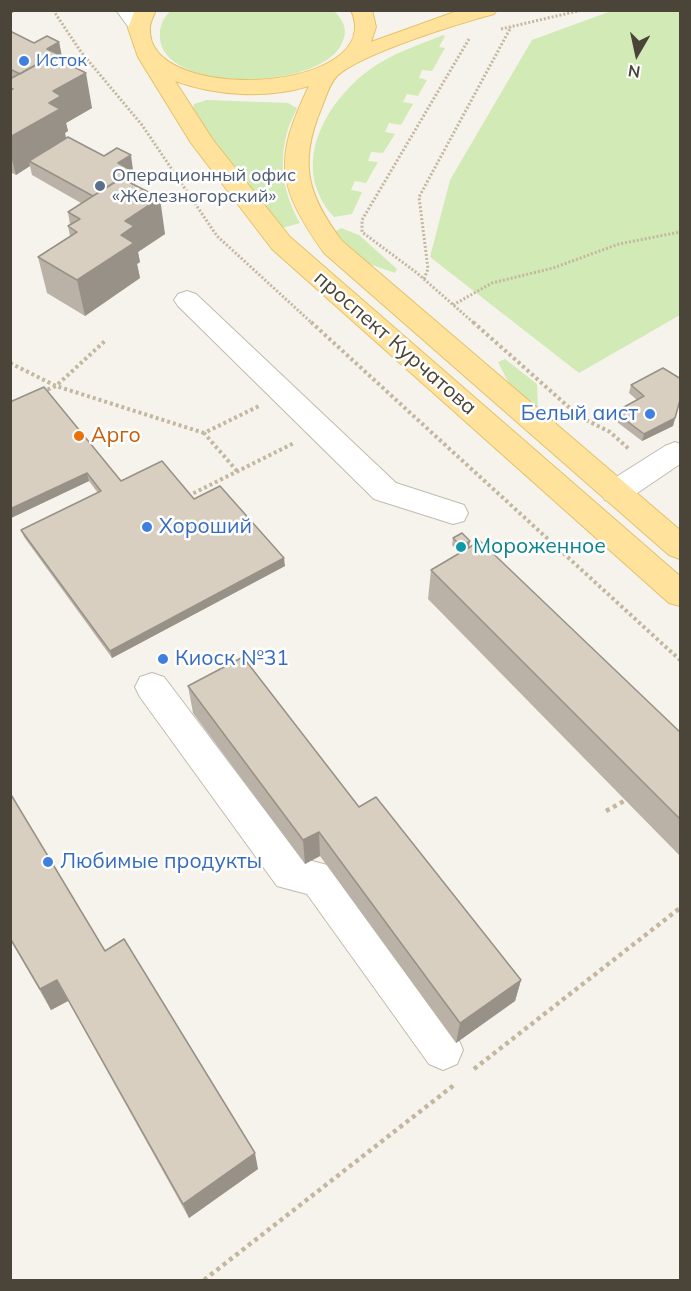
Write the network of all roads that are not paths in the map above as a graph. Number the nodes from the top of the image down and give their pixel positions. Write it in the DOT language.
graph roads {
  1 [pos="361,10"];
  2 [pos="137,16"];
  3 [pos="490,21"];
  4 [pos="351,56"];
  5 [pos="149,57"];
  6 [pos="327,72"];
  7 [pos="187,300"];
  8 [pos="675,453"];
  9 [pos="616,492"];
  10 [pos="453,513"];
  11 [pos="681,547"];
  12 [pos="681,594"];
  13 [pos="152,687"];
  14 [pos="455,1070"];
  1 -- 4 [label="main road"];
  2 -- 5 [label="main road, проспект Курчатова"];
  3 -- 4 [label="main road"];
  4 -- 6 [label="main road"];
  5 -- 6 [label="main road"];
  5 -- 12 [label="main road, проспект Курчатова"];
  6 -- 9 [label="main road, проспект Курчатова"];
  7 -- 10 [label="lane"];
  8 -- 9 [label="lane"];
  9 -- 11 [label="main road, проспект Курчатова"];
  13 -- 14 [label="lane"];
}
